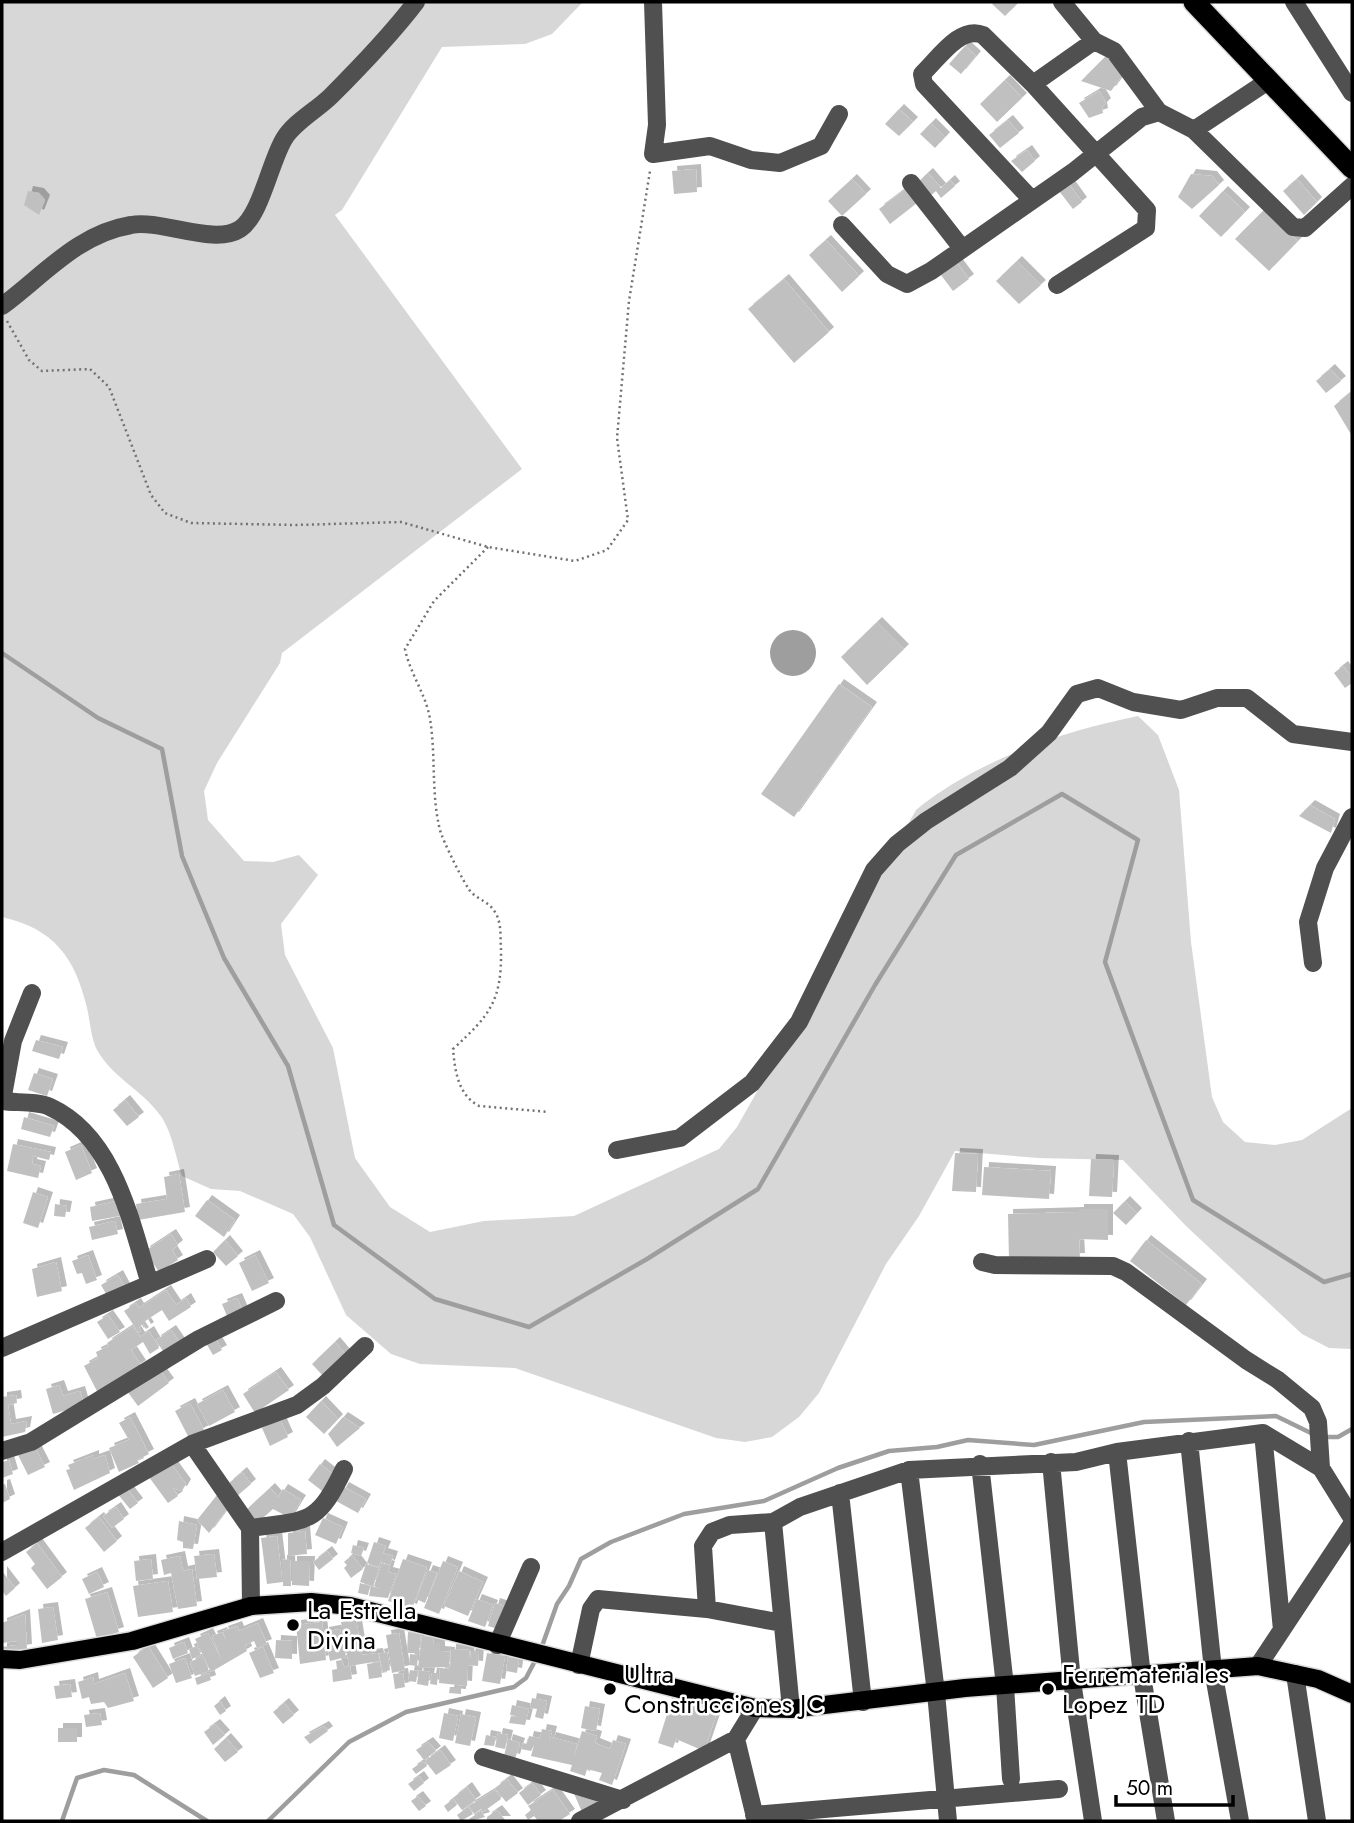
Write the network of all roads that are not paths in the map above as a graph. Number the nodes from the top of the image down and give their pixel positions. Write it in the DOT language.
graph roads {
  1 [pos="416,2"];
  2 [pos="653,2"];
  3 [pos="1062,2"];
  4 [pos="1194,2"];
  5 [pos="1294,2"];
  6 [pos="1094,41"];
  7 [pos="1268,81"];
  8 [pos="1033,84"];
  9 [pos="1352,93"];
  10 [pos="1159,112"];
  11 [pos="839,114"];
  12 [pos="1194,130"];
  13 [pos="1095,155"];
  14 [pos="1352,168"];
  15 [pos="911,183"];
  16 [pos="1352,186"];
  17 [pos="1031,199"];
  18 [pos="842,225"];
  19 [pos="961,247"];
  20 [pos="1057,285"];
  21 [pos="2,306"];
  22 [pos="1352,742"];
  23 [pos="1352,817"];
  24 [pos="1313,963"];
  25 [pos="32,993"];
  26 [pos="10,1029"];
  27 [pos="2,1101"];
  28 [pos="617,1150"];
  29 [pos="207,1259"];
  30 [pos="982,1262"];
  31 [pos="150,1284"];
  32 [pos="276,1301"];
  33 [pos="365,1346"];
  34 [pos="2,1348"];
  35 [pos="1262,1433"];
  36 [pos="1189,1441"];
  37 [pos="192,1444"];
  38 [pos="2,1451"];
  39 [pos="1117,1452"];
  40 [pos="1051,1462"];
  41 [pos="980,1464"];
  42 [pos="1321,1468"];
  43 [pos="344,1469"];
  44 [pos="909,1470"];
  45 [pos="840,1493"];
  46 [pos="1352,1518"];
  47 [pos="773,1522"];
  48 [pos="1352,1524"];
  49 [pos="250,1528"];
  50 [pos="2,1552"];
  51 [pos="531,1567"];
  52 [pos="251,1606"];
  53 [pos="707,1609"];
  54 [pos="782,1623"];
  55 [pos="1282,1630"];
  56 [pos="497,1645"];
  57 [pos="2,1659"];
  58 [pos="579,1665"];
  59 [pos="1258,1666"];
  60 [pos="1213,1670"];
  61 [pos="1295,1674"];
  62 [pos="1142,1676"];
  63 [pos="1072,1681"];
  64 [pos="1004,1686"];
  65 [pos="1350,1688"];
  66 [pos="936,1693"];
  67 [pos="863,1702"];
  68 [pos="755,1709"];
  69 [pos="791,1709"];
  70 [pos="736,1739"];
  71 [pos="483,1757"];
  72 [pos="1011,1779"];
  73 [pos="1059,1789"];
  74 [pos="623,1800"];
  75 [pos="946,1800"];
  76 [pos="755,1818"];
  77 [pos="580,1821"];
  78 [pos="948,1821"];
  79 [pos="1093,1821"];
  80 [pos="1166,1821"];
  81 [pos="1240,1821"];
  82 [pos="1317,1821"];
  1 -- 21 [label="street"];
  2 -- 11 [label="street"];
  3 -- 6 [label="street"];
  4 -- 7 [label="highway"];
  5 -- 9 [label="street"];
  6 -- 8 [label="street"];
  6 -- 10 [label="street"];
  7 -- 12 [label="street"];
  7 -- 14 [label="highway"];
  8 -- 13 [label="street"];
  8 -- 17 [label="street"];
  10 -- 12 [label="street"];
  10 -- 13 [label="street"];
  12 -- 16 [label="street"];
  13 -- 17 [label="street"];
  13 -- 20 [label="street"];
  15 -- 19 [label="street"];
  17 -- 19 [label="street"];
  18 -- 19 [label="street"];
  22 -- 28 [label="street"];
  23 -- 24 [label="street"];
  25 -- 26 [label="street"];
  26 -- 27 [label="street"];
  27 -- 31 [label="street"];
  29 -- 31 [label="street"];
  30 -- 42 [label="street"];
  31 -- 34 [label="street"];
  32 -- 38 [label="street"];
  33 -- 37 [label="street"];
  35 -- 36 [label="street"];
  35 -- 42 [label="street"];
  35 -- 55 [label="street"];
  36 -- 39 [label="street"];
  36 -- 60 [label="street"];
  37 -- 49 [label="street"];
  37 -- 50 [label="street"];
  39 -- 40 [label="street"];
  39 -- 62 [label="street"];
  40 -- 41 [label="street"];
  40 -- 63 [label="street"];
  41 -- 44 [label="street"];
  41 -- 64 [label="street"];
  42 -- 46 [label="street"];
  43 -- 49 [label="street"];
  44 -- 45 [label="street"];
  44 -- 66 [label="street"];
  45 -- 47 [label="street"];
  45 -- 67 [label="street"];
  47 -- 53 [label="street"];
  47 -- 54 [label="street"];
  48 -- 55 [label="street"];
  49 -- 52 [label="street"];
  51 -- 56 [label="street"];
  52 -- 56 [label="main road"];
  52 -- 57 [label="main road"];
  53 -- 54 [label="street"];
  53 -- 58 [label="street"];
  54 -- 69 [label="street"];
  55 -- 59 [label="street"];
  56 -- 58 [label="main road"];
  58 -- 68 [label="main road"];
  59 -- 60 [label="main road"];
  59 -- 61 [label="main road"];
  60 -- 62 [label="main road"];
  60 -- 81 [label="street"];
  61 -- 65 [label="main road"];
  61 -- 82 [label="street"];
  62 -- 63 [label="main road"];
  62 -- 80 [label="street"];
  63 -- 64 [label="main road"];
  63 -- 79 [label="street"];
  64 -- 66 [label="main road"];
  64 -- 72 [label="street"];
  66 -- 67 [label="main road"];
  66 -- 75 [label="street"];
  67 -- 69 [label="main road"];
  68 -- 69 [label="main road"];
  68 -- 70 [label="street"];
  70 -- 74 [label="street"];
  70 -- 76 [label="street"];
  71 -- 74 [label="street"];
  73 -- 75 [label="street"];
  74 -- 77 [label="street"];
  75 -- 76 [label="street"];
  75 -- 78 [label="street"];
}
